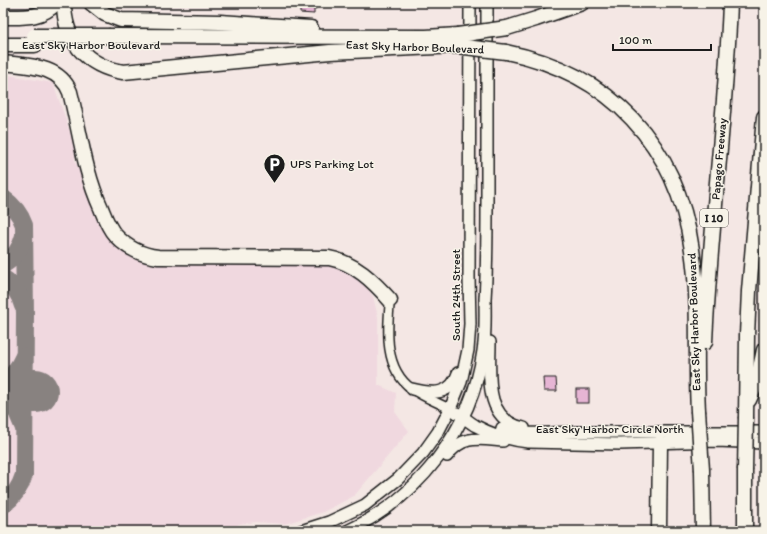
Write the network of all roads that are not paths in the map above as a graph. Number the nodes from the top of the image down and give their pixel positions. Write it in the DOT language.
graph roads {
  1 [pos="56,3"];
  2 [pos="64,3"];
  3 [pos="91,3"];
  4 [pos="470,3"];
  5 [pos="488,3"];
  6 [pos="582,3"];
  7 [pos="730,3"];
  8 [pos="3,17"];
  9 [pos="3,36"];
  10 [pos="395,37"];
  11 [pos="34,41"];
  12 [pos="110,41"];
  13 [pos="457,41"];
  14 [pos="3,45"];
  15 [pos="3,63"];
  16 [pos="764,117"];
  17 [pos="487,275"];
  18 [pos="469,277"];
  19 [pos="390,300"];
  20 [pos="764,350"];
  21 [pos="412,389"];
  22 [pos="450,409"];
  23 [pos="700,411"];
  24 [pos="746,412"];
  25 [pos="463,416"];
  26 [pos="575,432"];
  27 [pos="683,432"];
  28 [pos="764,432"];
  29 [pos="519,441"];
  30 [pos="575,443"];
  31 [pos="660,443"];
  32 [pos="764,443"];
  33 [pos="404,494"];
  34 [pos="301,531"];
  35 [pos="347,531"];
  36 [pos="659,531"];
  37 [pos="703,531"];
  38 [pos="745,531"];
  1 -- 8 [label="highway"];
  2 -- 13 [label="highway"];
  3 -- 10 [label="highway"];
  4 -- 18 [label="main road, South 24th Street"];
  5 -- 17 [label="main road"];
  6 -- 13 [label="highway, East Sky Harbor Boulevard, bridge"];
  7 -- 23 [label="highway, Papago Freeway / I 10"];
  9 -- 11 [label="highway, East Sky Harbor Boulevard"];
  10 -- 12 [label="highway, East Sky Harbor Boulevard"];
  10 -- 13 [label="highway, East Sky Harbor Boulevard"];
  11 -- 12 [label="highway, East Sky Harbor Boulevard"];
  11 -- 14 [label="highway, East Sky Harbor Boulevard"];
  12 -- 13 [label="highway, East Sky Harbor Boulevard"];
  13 -- 23 [label="highway, East Sky Harbor Boulevard, bridge"];
  15 -- 19 [label="highway"];
  16 -- 24 [label="highway"];
  17 -- 25 [label="main road"];
  17 -- 26 [label="main road"];
  18 -- 21 [label="main road"];
  18 -- 22 [label="main road, South 24th Street"];
  19 -- 21 [label="street, East Sky Harbor Circle North"];
  20 -- 24 [label="highway"];
  21 -- 22 [label="street, East Sky Harbor Circle North"];
  22 -- 25 [label="main road, East Sky Harbor Circle North"];
  22 -- 34 [label="main road, South 24th Street"];
  23 -- 37 [label="highway, Papago Freeway / I 10, bridge"];
  24 -- 38 [label="highway, bridge"];
  25 -- 26 [label="main road, East Sky Harbor Circle North"];
  25 -- 29 [label="main road, East Sky Harbor Circle North"];
  25 -- 33 [label="main road"];
  26 -- 27 [label="main road, East Sky Harbor Circle North"];
  26 -- 30 [label="main road"];
  27 -- 28 [label="main road, East Sky Harbor Circle North"];
  27 -- 31 [label="main road"];
  29 -- 30 [label="main road, East Sky Harbor Circle North"];
  29 -- 33 [label="main road"];
  30 -- 31 [label="main road, East Sky Harbor Circle North"];
  31 -- 32 [label="main road, East Sky Harbor Circle North"];
  31 -- 36 [label="highway"];
  33 -- 35 [label="main road"];
}
